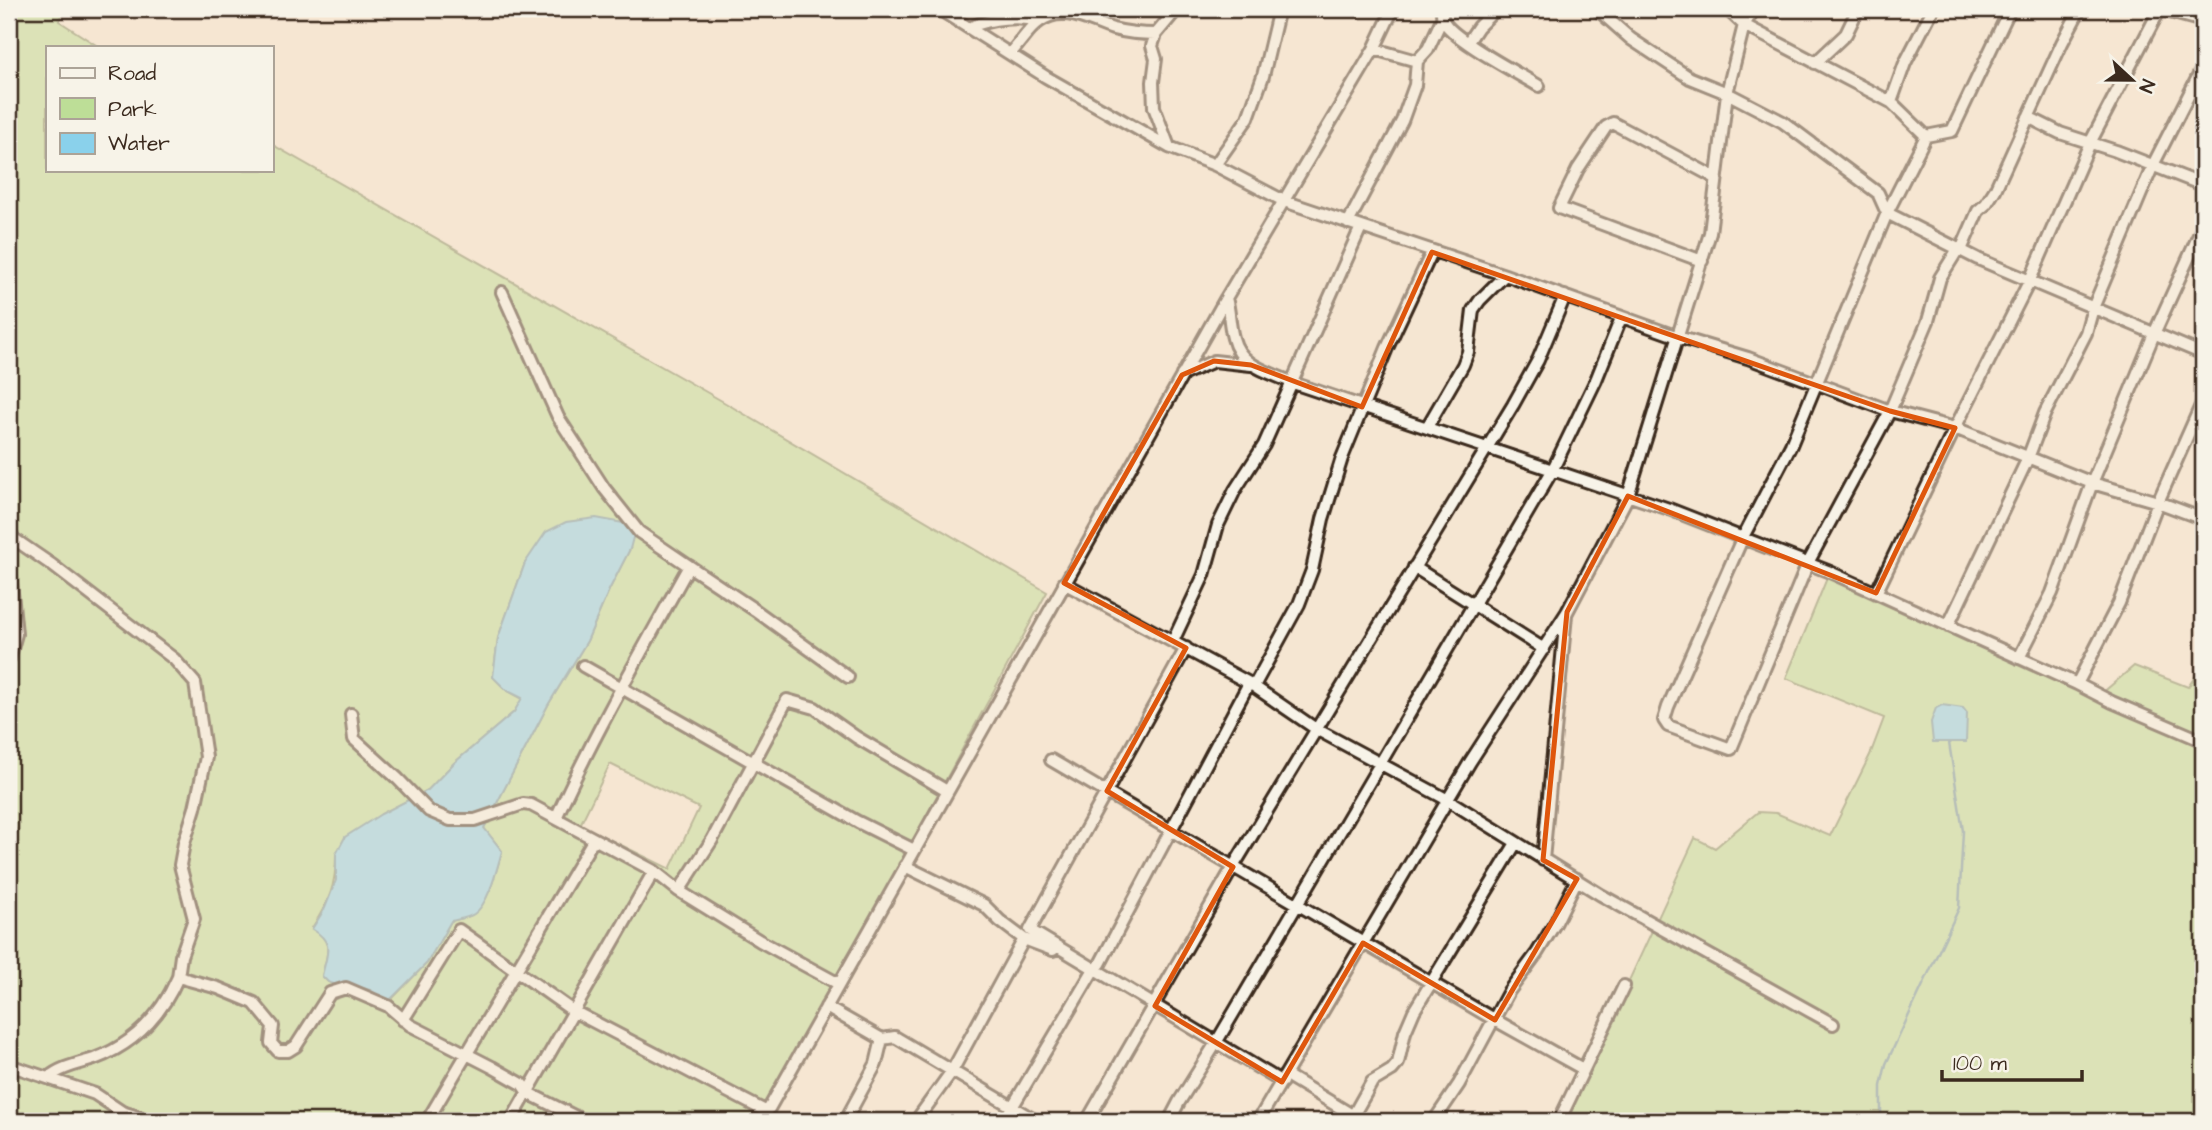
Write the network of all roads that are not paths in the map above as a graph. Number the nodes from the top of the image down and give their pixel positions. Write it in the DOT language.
graph roads {
  1 [pos="939,9"];
  2 [pos="1177,9"];
  3 [pos="1279,9"];
  4 [pos="1393,9"];
  5 [pos="1496,9"];
  6 [pos="1597,9"];
  7 [pos="1727,9"];
  8 [pos="1754,9"];
  9 [pos="1858,9"];
  10 [pos="1933,9"];
  11 [pos="2010,9"];
  12 [pos="2080,9"];
  13 [pos="2160,9"];
  14 [pos="1442,14"];
  15 [pos="1040,21"];
  16 [pos="2203,21"];
  17 [pos="1744,25"];
  18 [pos="971,27"];
  19 [pos="1156,34"];
  20 [pos="1468,42"];
  21 [pos="1374,49"];
  22 [pos="1011,53"];
  23 [pos="1417,61"];
  24 [pos="1815,62"];
  25 [pos="2203,67"];
  26 [pos="1539,86"];
  27 [pos="1727,93"];
  28 [pos="1891,102"];
  29 [pos="2028,117"];
  30 [pos="1926,136"];
  31 [pos="2090,143"];
  32 [pos="1169,146"];
  33 [pos="1215,165"];
  34 [pos="2153,165"];
  35 [pos="1716,178"];
  36 [pos="2203,185"];
  37 [pos="1284,201"];
  38 [pos="1886,213"];
  39 [pos="1348,223"];
  40 [pos="2203,226"];
  41 [pos="1361,227"];
  42 [pos="1959,250"];
  43 [pos="1432,252"];
  44 [pos="1702,261"];
  45 [pos="1506,275"];
  46 [pos="2030,280"];
  47 [pos="502,292"];
  48 [pos="1565,296"];
  49 [pos="1226,299"];
  50 [pos="2093,308"];
  51 [pos="1621,318"];
  52 [pos="2154,334"];
  53 [pos="1678,337"];
  54 [pos="2203,354"];
  55 [pos="1251,365"];
  56 [pos="1182,375"];
  57 [pos="1293,383"];
  58 [pos="1818,385"];
  59 [pos="2203,401"];
  60 [pos="1362,407"];
  61 [pos="1890,411"];
  62 [pos="1427,427"];
  63 [pos="1955,428"];
  64 [pos="1486,448"];
  65 [pos="2028,458"];
  66 [pos="1552,471"];
  67 [pos="2092,483"];
  68 [pos="1628,496"];
  69 [pos="2158,502"];
  70 [pos="2203,519"];
  71 [pos="9,532"];
  72 [pos="1742,539"];
  73 [pos="9,562"];
  74 [pos="1808,564"];
  75 [pos="690,566"];
  76 [pos="1414,567"];
  77 [pos="1064,583"];
  78 [pos="1876,593"];
  79 [pos="1475,604"];
  80 [pos="1567,612"];
  81 [pos="1948,625"];
  82 [pos="1173,641"];
  83 [pos="1186,648"];
  84 [pos="1544,649"];
  85 [pos="2020,658"];
  86 [pos="9,659"];
  87 [pos="583,666"];
  88 [pos="848,677"];
  89 [pos="1252,684"];
  90 [pos="2077,684"];
  91 [pos="621,689"];
  92 [pos="351,714"];
  93 [pos="1316,729"];
  94 [pos="2203,741"];
  95 [pos="1051,760"];
  96 [pos="754,761"];
  97 [pos="1380,763"];
  98 [pos="947,791"];
  99 [pos="1107,791"];
  100 [pos="1448,800"];
  101 [pos="556,818"];
  102 [pos="1170,828"];
  103 [pos="594,839"];
  104 [pos="1516,843"];
  105 [pos="914,850"];
  106 [pos="1543,860"];
  107 [pos="905,866"];
  108 [pos="1233,867"];
  109 [pos="654,871"];
  110 [pos="1577,879"];
  111 [pos="679,891"];
  112 [pos="1296,904"];
  113 [pos="1024,939"];
  114 [pos="1363,943"];
  115 [pos="1097,966"];
  116 [pos="515,971"];
  117 [pos="178,977"];
  118 [pos="1432,983"];
  119 [pos="839,984"];
  120 [pos="1624,986"];
  121 [pos="1155,1006"];
  122 [pos="826,1007"];
  123 [pos="573,1011"];
  124 [pos="403,1020"];
  125 [pos="1495,1020"];
  126 [pos="1833,1024"];
  127 [pos="882,1039"];
  128 [pos="1216,1043"];
  129 [pos="468,1054"];
  130 [pos="9,1065"];
  131 [pos="1583,1069"];
  132 [pos="952,1071"];
  133 [pos="48,1078"];
  134 [pos="1284,1079"];
  135 [pos="528,1093"];
  136 [pos="1012,1107"];
  137 [pos="764,1117"];
  138 [pos="1355,1119"];
  139 [pos="151,1121"];
  140 [pos="427,1121"];
  141 [pos="511,1121"];
  142 [pos="583,1121"];
  143 [pos="845,1121"];
  144 [pos="916,1121"];
  145 [pos="1004,1121"];
  146 [pos="1036,1121"];
  147 [pos="1087,1121"];
  148 [pos="1169,1121"];
  149 [pos="1258,1121"];
  150 [pos="1434,1121"];
  151 [pos="1559,1121"];
  1 -- 18 [label="street"];
  2 -- 19 [label="street"];
  3 -- 33 [label="street"];
  4 -- 21 [label="street"];
  5 -- 20 [label="street"];
  6 -- 27 [label="street"];
  7 -- 17 [label="street"];
  8 -- 17 [label="street"];
  9 -- 24 [label="street"];
  10 -- 28 [label="street"];
  11 -- 30 [label="street"];
  12 -- 29 [label="street"];
  13 -- 16 [label="street"];
  13 -- 31 [label="street"];
  14 -- 20 [label="street"];
  14 -- 23 [label="street"];
  15 -- 18 [label="street"];
  15 -- 19 [label="street"];
  15 -- 22 [label="street"];
  17 -- 24 [label="street"];
  17 -- 27 [label="street"];
  18 -- 22 [label="street"];
  19 -- 32 [label="street"];
  20 -- 26 [label="street"];
  21 -- 23 [label="street"];
  21 -- 37 [label="street"];
  22 -- 32 [label="street"];
  23 -- 39 [label="street"];
  24 -- 28 [label="street"];
  25 -- 34 [label="street"];
  27 -- 35 [label="street"];
  27 -- 38 [label="street"];
  28 -- 30 [label="street"];
  29 -- 31 [label="street"];
  29 -- 42 [label="street"];
  30 -- 38 [label="street"];
  31 -- 34 [label="street"];
  31 -- 46 [label="street"];
  32 -- 33 [label="street"];
  33 -- 37 [label="street"];
  34 -- 36 [label="street"];
  34 -- 50 [label="street"];
  35 -- 44 [label="street"];
  35 -- 44 [label="street"];
  37 -- 39 [label="street"];
  37 -- 49 [label="street"];
  38 -- 42 [label="street"];
  38 -- 58 [label="street"];
  39 -- 41 [label="street"];
  40 -- 52 [label="street"];
  41 -- 43 [label="street"];
  41 -- 57 [label="street"];
  42 -- 46 [label="street"];
  42 -- 61 [label="street"];
  43 -- 45 [label="street"];
  43 -- 60 [label="street"];
  44 -- 53 [label="street"];
  45 -- 48 [label="street"];
  45 -- 62 [label="street"];
  46 -- 50 [label="street"];
  46 -- 63 [label="street"];
  47 -- 75 [label="street"];
  48 -- 51 [label="street"];
  48 -- 64 [label="street"];
  49 -- 55 [label="street"];
  49 -- 56 [label="street"];
  50 -- 52 [label="street"];
  50 -- 65 [label="street"];
  51 -- 53 [label="street"];
  51 -- 66 [label="street"];
  52 -- 54 [label="street"];
  52 -- 67 [label="street"];
  53 -- 58 [label="street"];
  53 -- 68 [label="street"];
  55 -- 56 [label="street"];
  55 -- 57 [label="street"];
  56 -- 77 [label="street"];
  57 -- 60 [label="street"];
  57 -- 82 [label="street"];
  58 -- 61 [label="street"];
  58 -- 72 [label="street"];
  59 -- 69 [label="street"];
  60 -- 62 [label="street"];
  60 -- 89 [label="street"];
  61 -- 63 [label="street"];
  61 -- 74 [label="street"];
  62 -- 64 [label="street"];
  63 -- 65 [label="street"];
  63 -- 78 [label="street"];
  64 -- 66 [label="street"];
  64 -- 76 [label="street"];
  65 -- 67 [label="street"];
  65 -- 81 [label="street"];
  66 -- 68 [label="street"];
  66 -- 79 [label="street"];
  67 -- 69 [label="street"];
  67 -- 85 [label="street"];
  68 -- 72 [label="street"];
  68 -- 80 [label="street"];
  69 -- 70 [label="street"];
  69 -- 90 [label="street"];
  71 -- 117 [label="street"];
  72 -- 74 [label="street"];
  72 -- 74 [label="street"];
  73 -- 86 [label="street"];
  74 -- 78 [label="street"];
  75 -- 88 [label="street"];
  75 -- 91 [label="street"];
  76 -- 79 [label="street"];
  76 -- 93 [label="street"];
  77 -- 82 [label="street"];
  77 -- 98 [label="street"];
  78 -- 81 [label="street"];
  79 -- 84 [label="street"];
  79 -- 97 [label="street"];
  80 -- 84 [label="street"];
  80 -- 106 [label="street"];
  81 -- 85 [label="street"];
  82 -- 83 [label="street"];
  83 -- 89 [label="street"];
  83 -- 99 [label="street"];
  84 -- 100 [label="street"];
  85 -- 90 [label="street"];
  87 -- 91 [label="street"];
  89 -- 93 [label="street"];
  89 -- 102 [label="street"];
  90 -- 94 [label="street"];
  91 -- 96 [label="street"];
  91 -- 101 [label="street"];
  92 -- 101 [label="street"];
  93 -- 97 [label="street"];
  93 -- 108 [label="street"];
  95 -- 99 [label="street"];
  96 -- 98 [label="street"];
  96 -- 105 [label="street"];
  96 -- 111 [label="street"];
  97 -- 100 [label="street"];
  97 -- 112 [label="street"];
  98 -- 105 [label="street"];
  99 -- 102 [label="street"];
  99 -- 121 [label="street"];
  100 -- 104 [label="street"];
  100 -- 114 [label="street"];
  101 -- 103 [label="street"];
  102 -- 108 [label="street"];
  102 -- 115 [label="street"];
  103 -- 109 [label="street"];
  103 -- 116 [label="street"];
  104 -- 106 [label="street"];
  104 -- 118 [label="street"];
  105 -- 107 [label="street"];
  106 -- 110 [label="street"];
  107 -- 113 [label="street"];
  107 -- 119 [label="street"];
  108 -- 112 [label="street"];
  108 -- 121 [label="street"];
  109 -- 111 [label="street"];
  109 -- 123 [label="street"];
  110 -- 125 [label="street"];
  110 -- 126 [label="street"];
  111 -- 119 [label="street"];
  112 -- 114 [label="street"];
  112 -- 128 [label="street"];
  113 -- 115 [label="street"];
  113 -- 132 [label="street"];
  114 -- 118 [label="street"];
  114 -- 134 [label="street"];
  115 -- 121 [label="street"];
  115 -- 136 [label="street"];
  116 -- 123 [label="street"];
  116 -- 124 [label="street"];
  116 -- 129 [label="street"];
  117 -- 124 [label="street"];
  117 -- 133 [label="street"];
  118 -- 125 [label="street"];
  118 -- 138 [label="street"];
  119 -- 122 [label="street"];
  120 -- 131 [label="street"];
  121 -- 128 [label="street"];
  121 -- 147 [label="street"];
  122 -- 127 [label="street"];
  122 -- 137 [label="street"];
  123 -- 135 [label="street"];
  123 -- 137 [label="street"];
  124 -- 129 [label="street"];
  125 -- 131 [label="street"];
  125 -- 150 [label="street"];
  127 -- 132 [label="street"];
  127 -- 143 [label="street"];
  128 -- 134 [label="street"];
  128 -- 148 [label="street"];
  129 -- 135 [label="street"];
  129 -- 140 [label="street"];
  130 -- 133 [label="street"];
  131 -- 151 [label="street"];
  132 -- 136 [label="street"];
  132 -- 144 [label="street"];
  133 -- 139 [label="street"];
  134 -- 138 [label="street"];
  134 -- 149 [label="street"];
  135 -- 141 [label="street"];
  135 -- 142 [label="street"];
  136 -- 145 [label="street"];
  136 -- 146 [label="street"];
}
